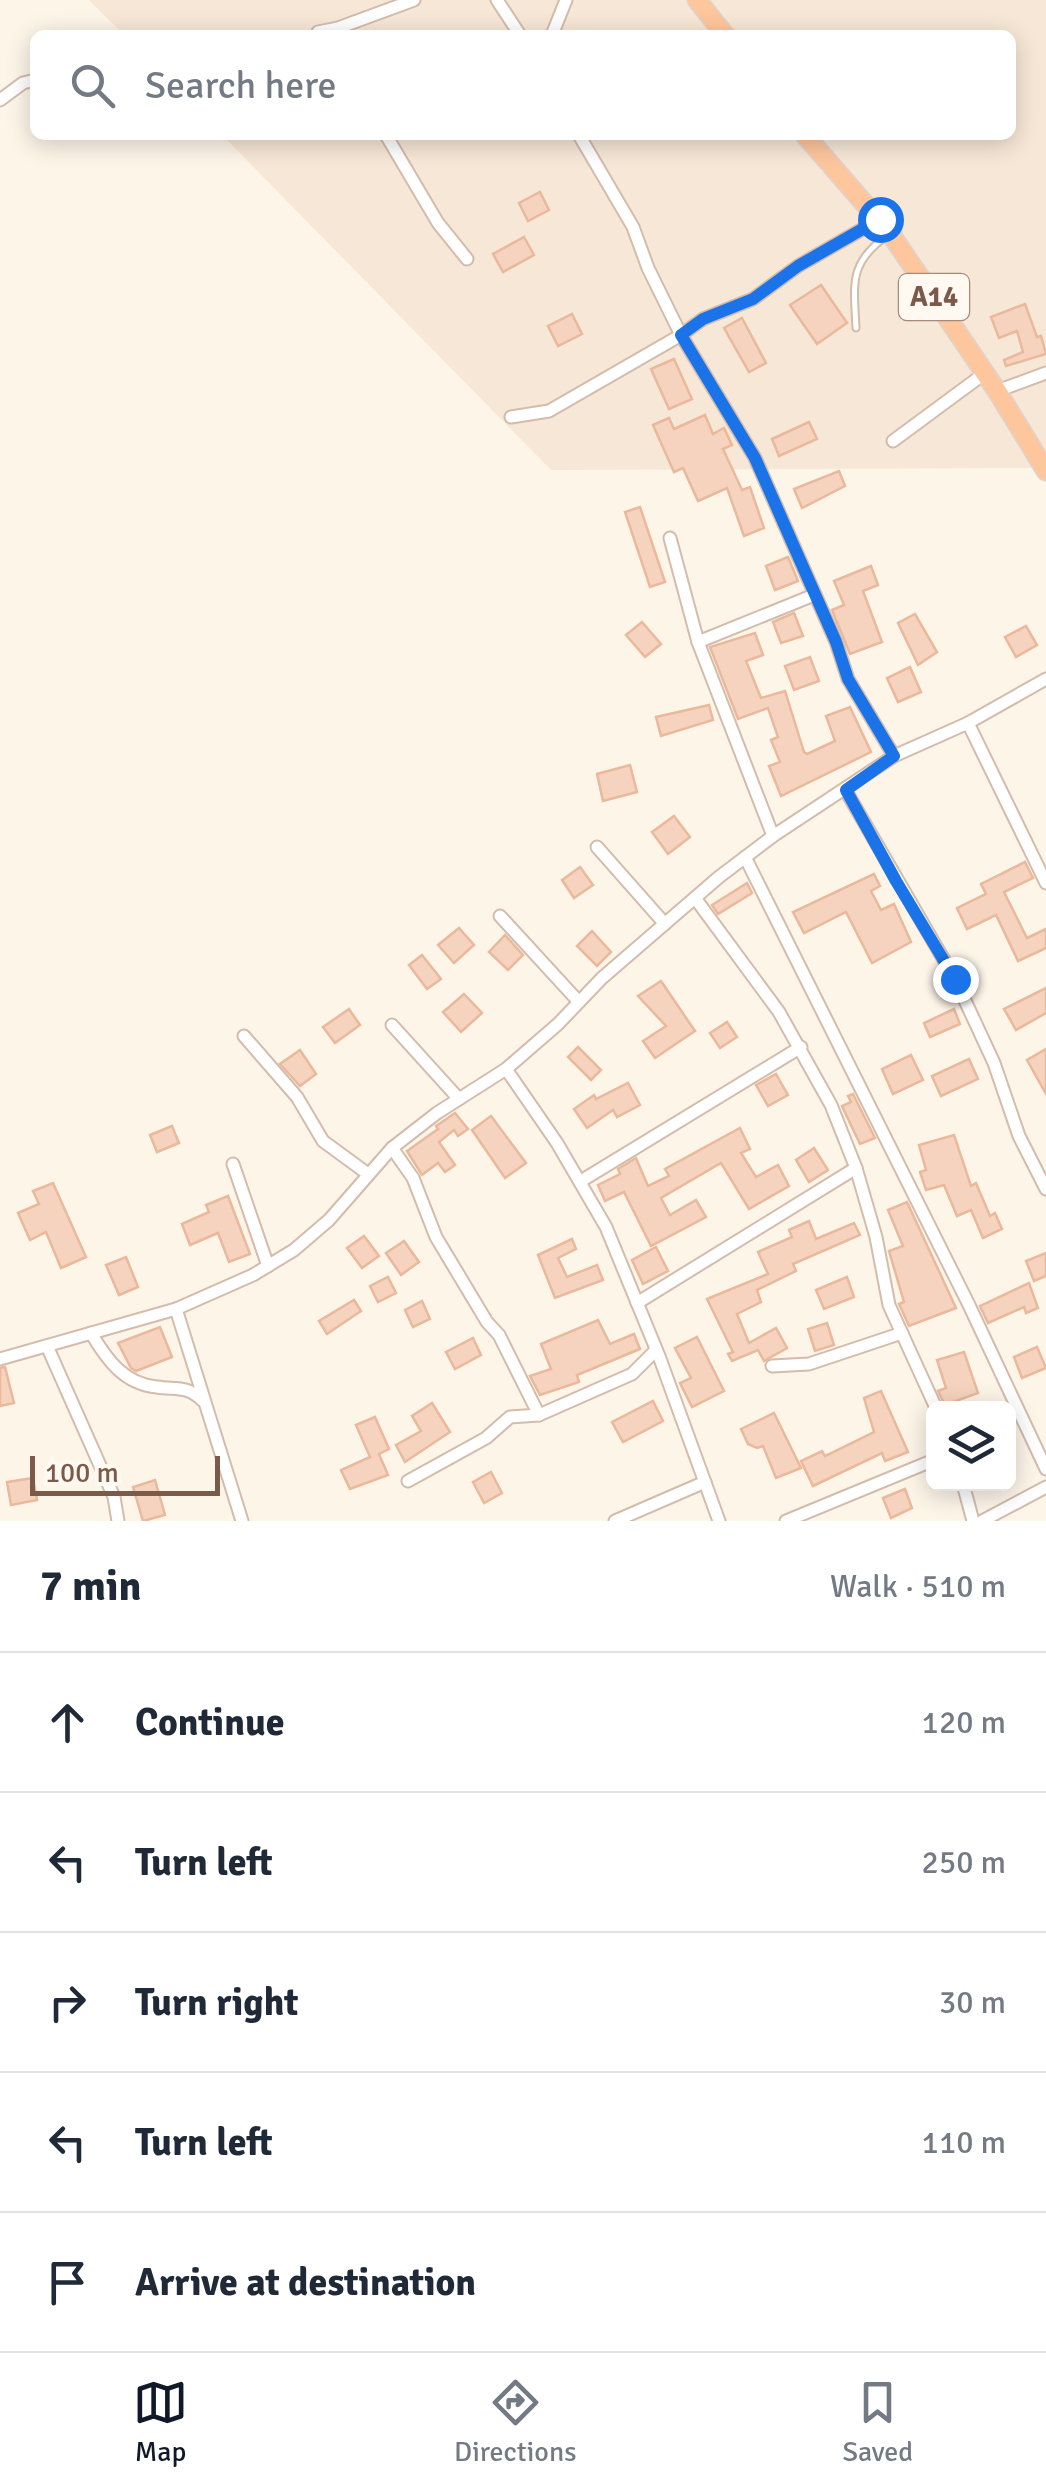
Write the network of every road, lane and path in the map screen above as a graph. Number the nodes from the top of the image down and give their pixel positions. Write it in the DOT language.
graph roads {
  1 [pos="414,0"];
  2 [pos="497,0"];
  3 [pos="566,0"];
  4 [pos="697,0"];
  5 [pos="331,30"];
  6 [pos="517,30"];
  7 [pos="554,30"];
  8 [pos="721,30"];
  9 [pos="30,81"];
  10 [pos="0,100"];
  11 [pos="389,140"];
  12 [pos="582,140"];
  13 [pos="809,140"];
  14 [pos="885,226"];
  15 [pos="467,259"];
  16 [pos="856,328"];
  17 [pos="681,335"];
  18 [pos="985,372"];
  19 [pos="1046,373"];
  20 [pos="997,390"];
  21 [pos="511,417"];
  22 [pos="893,441"];
  23 [pos="1046,471"];
  24 [pos="670,538"];
  25 [pos="814,595"];
  26 [pos="698,642"];
  27 [pos="1046,679"];
  28 [pos="968,723"];
  29 [pos="894,756"];
  30 [pos="846,790"];
  31 [pos="773,836"];
  32 [pos="597,847"];
  33 [pos="745,857"];
  34 [pos="1046,883"];
  35 [pos="694,898"];
  36 [pos="500,916"];
  37 [pos="665,924"];
  38 [pos="579,1002"];
  39 [pos="392,1025"];
  40 [pos="244,1036"];
  41 [pos="801,1047"];
  42 [pos="506,1069"];
  43 [pos="459,1099"];
  44 [pos="392,1148"];
  45 [pos="233,1164"];
  46 [pos="856,1168"];
  47 [pos="368,1174"];
  48 [pos="581,1181"];
  49 [pos="1046,1189"];
  50 [pos="268,1266"];
  51 [pos="637,1303"];
  52 [pos="176,1309"];
  53 [pos="90,1333"];
  54 [pos="902,1333"];
  55 [pos="47,1346"];
  56 [pos="656,1350"];
  57 [pos="0,1360"];
  58 [pos="772,1366"];
  59 [pos="933,1401"];
  60 [pos="204,1403"];
  61 [pos="539,1415"];
  62 [pos="926,1463"];
  63 [pos="1046,1469"];
  64 [pos="408,1481"];
  65 [pos="706,1482"];
  66 [pos="1046,1487"];
  67 [pos="965,1491"];
  68 [pos="118,1521"];
  69 [pos="242,1521"];
  70 [pos="615,1521"];
  71 [pos="720,1521"];
  72 [pos="786,1521"];
  73 [pos="973,1521"];
  74 [pos="982,1521"];
  1 -- 5 [label="street"];
  2 -- 6 [label="street"];
  3 -- 7 [label="street"];
  4 -- 8 [label="highway"];
  9 -- 10 [label="street"];
  11 -- 15 [label="street"];
  12 -- 17 [label="street"];
  13 -- 14 [label="highway, A14"];
  14 -- 16 [label="lane"];
  14 -- 17 [label="street"];
  14 -- 18 [label="highway, A14"];
  17 -- 21 [label="street"];
  17 -- 25 [label="street"];
  18 -- 20 [label="highway, A14"];
  18 -- 22 [label="street"];
  19 -- 20 [label="street"];
  20 -- 23 [label="highway, A14"];
  24 -- 26 [label="street"];
  25 -- 26 [label="street"];
  25 -- 29 [label="street"];
  26 -- 31 [label="street"];
  27 -- 28 [label="street"];
  28 -- 29 [label="street"];
  28 -- 34 [label="street"];
  29 -- 30 [label="street"];
  30 -- 31 [label="street"];
  30 -- 49 [label="street"];
  31 -- 33 [label="street"];
  32 -- 37 [label="street"];
  33 -- 35 [label="street"];
  33 -- 63 [label="street"];
  35 -- 37 [label="street"];
  35 -- 41 [label="street"];
  36 -- 38 [label="street"];
  37 -- 38 [label="street"];
  38 -- 42 [label="street"];
  39 -- 43 [label="street"];
  40 -- 47 [label="street"];
  41 -- 46 [label="street"];
  41 -- 48 [label="street"];
  42 -- 43 [label="street"];
  42 -- 48 [label="street"];
  43 -- 44 [label="street"];
  44 -- 47 [label="street"];
  44 -- 61 [label="street"];
  45 -- 50 [label="street"];
  46 -- 51 [label="street"];
  46 -- 54 [label="street"];
  47 -- 50 [label="street"];
  48 -- 51 [label="street"];
  50 -- 52 [label="street"];
  51 -- 56 [label="street"];
  52 -- 53 [label="street"];
  52 -- 60 [label="street"];
  53 -- 55 [label="street"];
  53 -- 60 [label="street"];
  54 -- 58 [label="street"];
  54 -- 59 [label="street"];
  55 -- 57 [label="street"];
  55 -- 68 [label="street"];
  56 -- 61 [label="street"];
  56 -- 65 [label="street"];
  60 -- 69 [label="street"];
  61 -- 64 [label="street"];
  62 -- 72 [label="street"];
  65 -- 70 [label="street"];
  65 -- 71 [label="street"];
  66 -- 74 [label="street"];
  67 -- 73 [label="street"];
}
